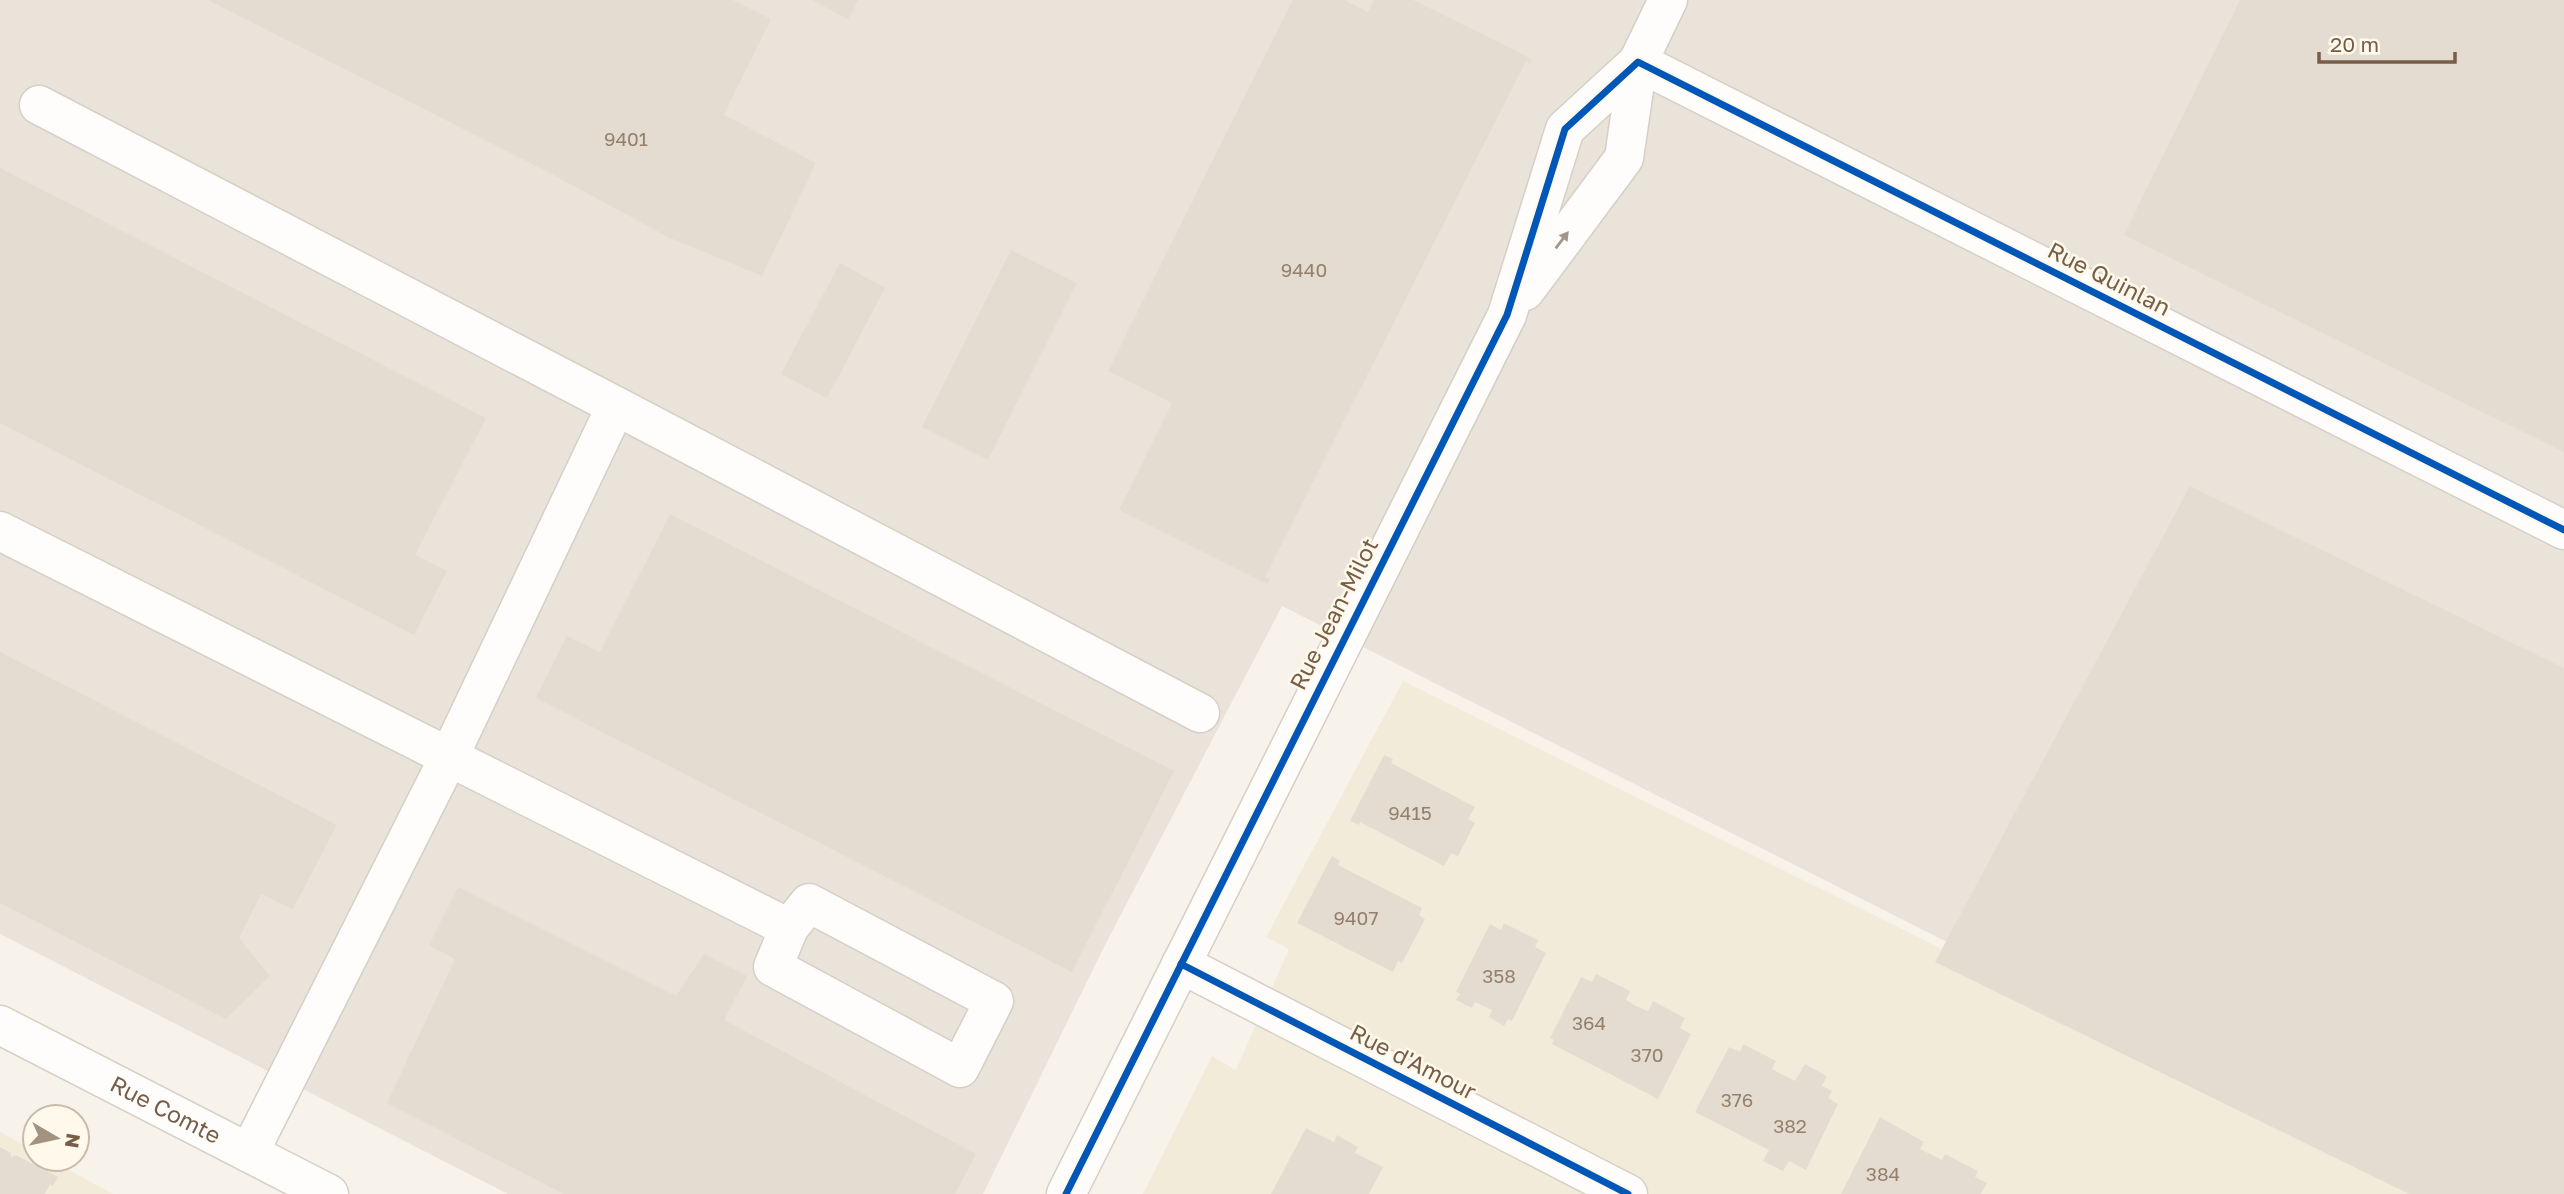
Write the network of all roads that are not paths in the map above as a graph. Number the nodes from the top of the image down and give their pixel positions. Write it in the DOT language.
graph roads {
  1 [pos="1668,0"];
  2 [pos="1638,62"];
  3 [pos="39,105"];
  4 [pos="1507,315"];
  5 [pos="617,406"];
  6 [pos="2564,530"];
  7 [pos="0,531"];
  8 [pos="1200,713"];
  9 [pos="449,757"];
  10 [pos="789,928"];
  11 [pos="1181,964"];
  12 [pos="0,1025"];
  13 [pos="249,1153"];
  14 [pos="329,1194"];
  15 [pos="1066,1194"];
  16 [pos="1628,1194"];
  1 -- 2 [label="street, Rue Jean-Milot"];
  4 -- 2 [label="street, Rue Jean-Milot, one-way"];
  2 -- 4 [label="street, Rue Jean-Milot"];
  2 -- 6 [label="street, Rue Quinlan"];
  3 -- 5 [label="street"];
  4 -- 11 [label="street, Rue Jean-Milot"];
  5 -- 8 [label="street"];
  5 -- 9 [label="street"];
  7 -- 9 [label="street"];
  9 -- 10 [label="street"];
  9 -- 13 [label="street"];
  10 -- 10 [label="street"];
  11 -- 15 [label="street, Rue Jean-Milot"];
  11 -- 16 [label="street, Rue d'Amour"];
  12 -- 13 [label="street, Rue Comte"];
  13 -- 14 [label="street, Rue Comte"];
}
